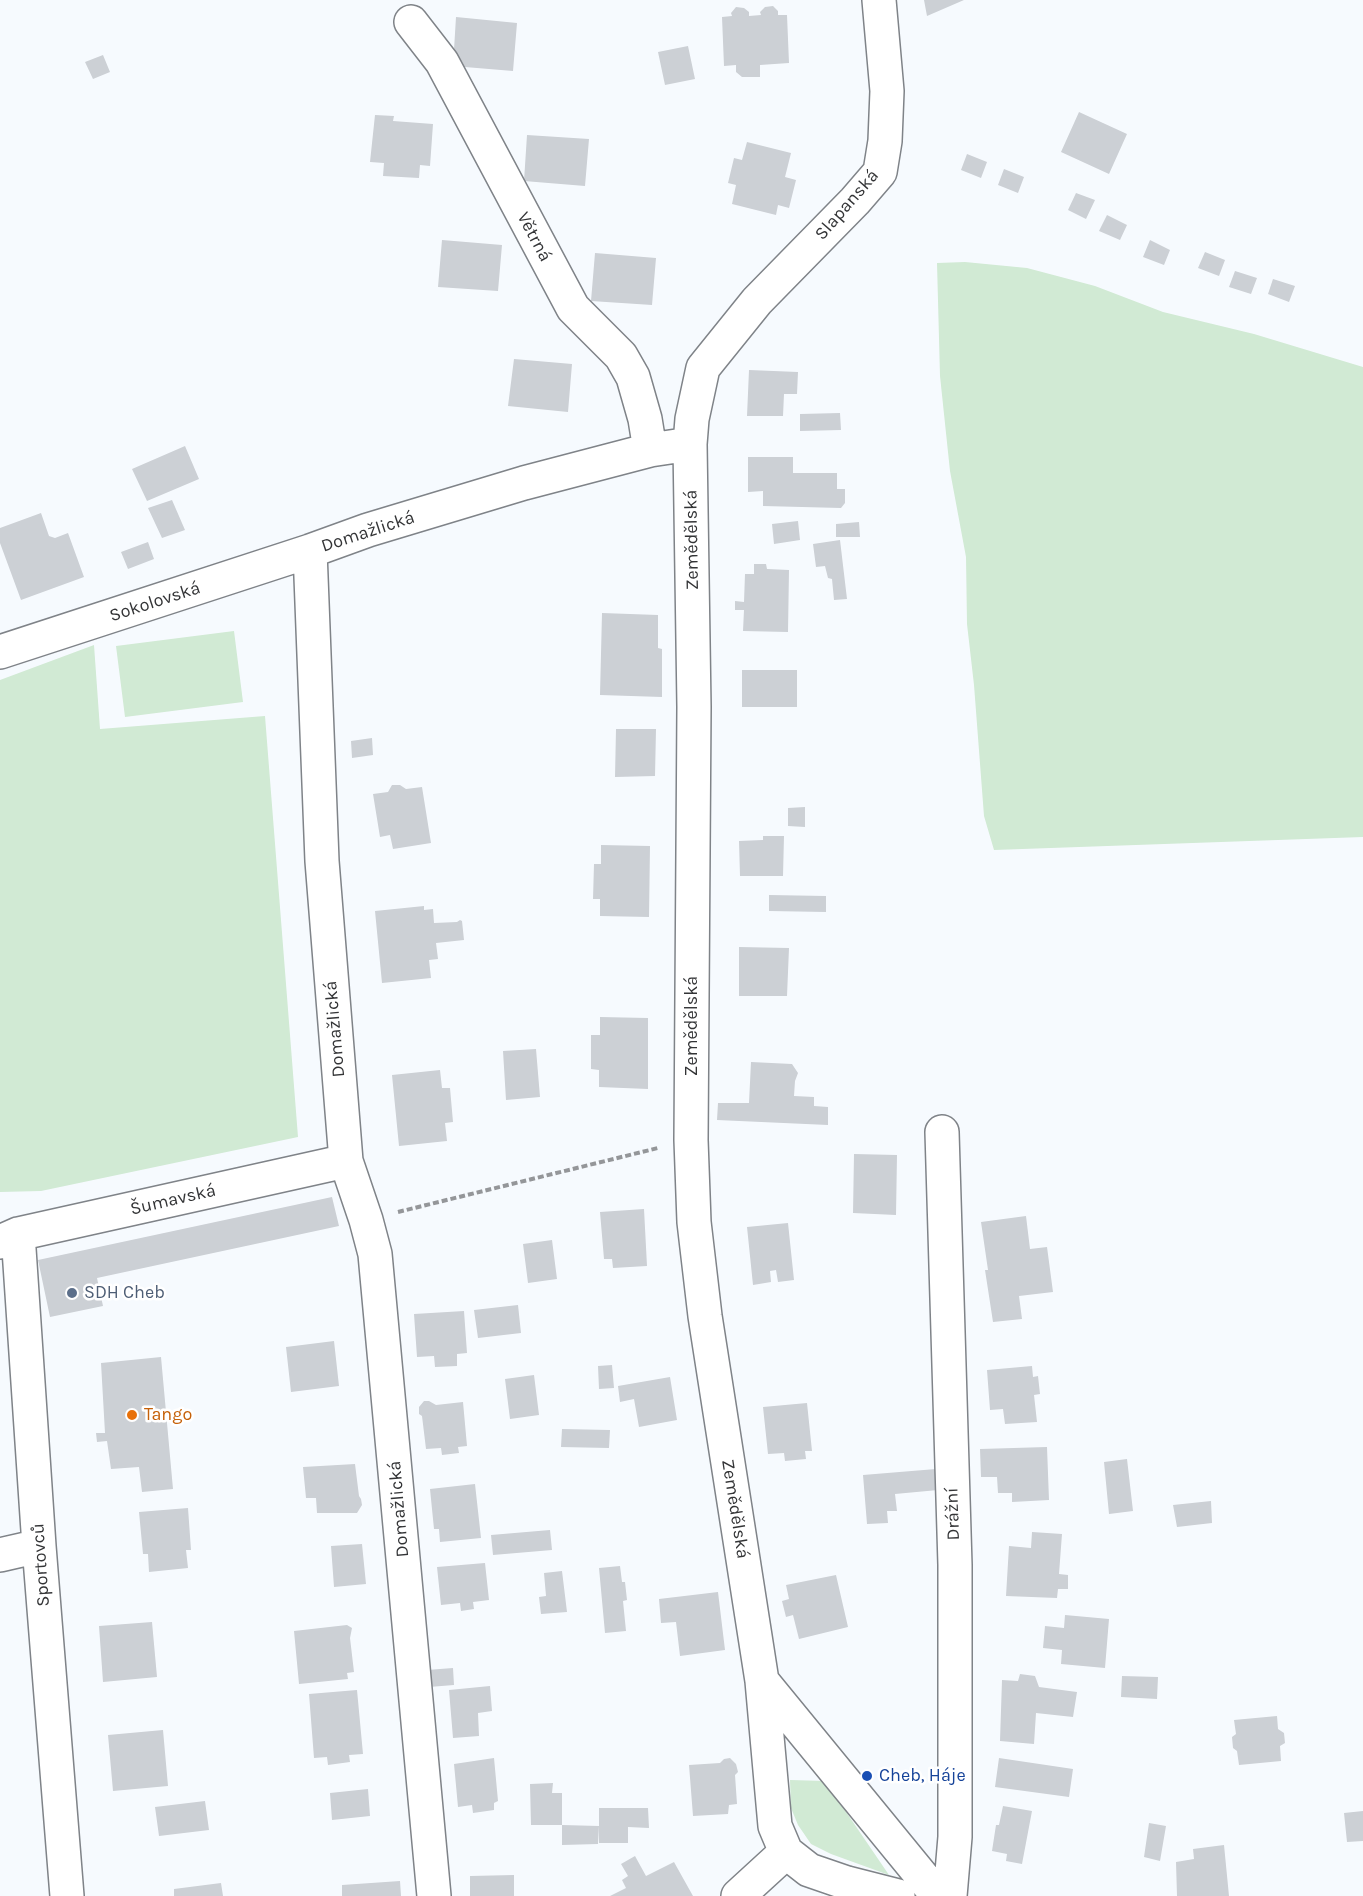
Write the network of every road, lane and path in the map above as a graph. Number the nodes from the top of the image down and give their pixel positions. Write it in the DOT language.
graph roads {
  1 [pos="879,0"];
  2 [pos="411,22"];
  3 [pos="703,368"];
  4 [pos="690,444"];
  5 [pos="650,450"];
  6 [pos="310,551"];
  7 [pos="0,652"];
  8 [pos="942,1132"];
  9 [pos="691,1140"];
  10 [pos="346,1161"];
  11 [pos="366,1220"];
  12 [pos="9,1238"];
  13 [pos="39,1546"];
  14 [pos="0,1555"];
  15 [pos="762,1681"];
  16 [pos="786,1852"];
  17 [pos="67,1896"];
  18 [pos="434,1896"];
  19 [pos="738,1896"];
  20 [pos="898,1896"];
  21 [pos="938,1896"];
  22 [pos="950,1896"];
  1 -- 3 [label="street, Slapanská"];
  2 -- 5 [label="street, Větrná"];
  3 -- 4 [label="street, Zemědělská"];
  4 -- 5 [label="street, Domažlická"];
  4 -- 9 [label="street, Zemědělská"];
  5 -- 6 [label="street, Domažlická"];
  6 -- 7 [label="street, Sokolovská"];
  6 -- 10 [label="street, Domažlická"];
  8 -- 22 [label="street, Drážní"];
  9 -- 11 [label="path"];
  9 -- 15 [label="street, Zemědělská"];
  10 -- 11 [label="street, Domažlická"];
  10 -- 12 [label="street, Šumavská"];
  11 -- 18 [label="street, Domažlická"];
  12 -- 13 [label="street, Sportovců"];
  13 -- 14 [label="street"];
  13 -- 17 [label="street, Sportovců"];
  15 -- 16 [label="street, Zemědělská"];
  15 -- 21 [label="street"];
  16 -- 19 [label="street"];
  16 -- 20 [label="street"];
}
